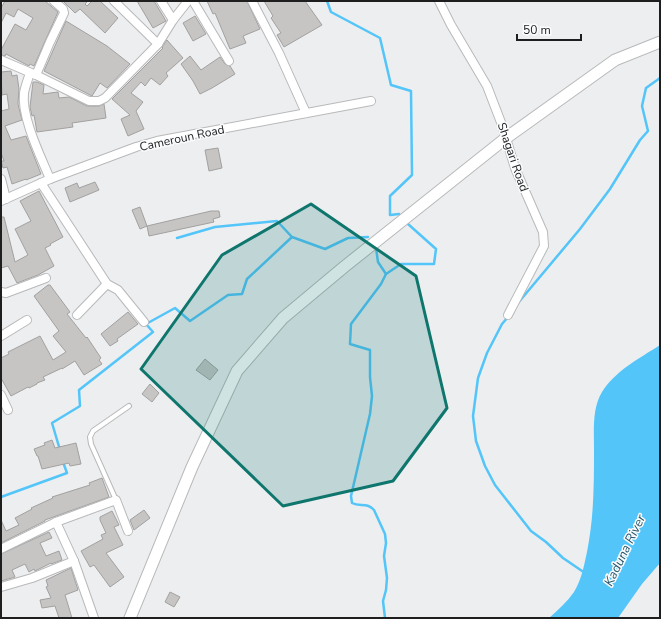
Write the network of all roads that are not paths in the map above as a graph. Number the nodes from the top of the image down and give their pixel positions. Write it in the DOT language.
graph roads {
  1 [pos="54,1"];
  2 [pos="114,1"];
  3 [pos="161,1"];
  4 [pos="188,1"];
  5 [pos="193,1"];
  6 [pos="252,1"];
  7 [pos="439,1"];
  8 [pos="173,20"];
  9 [pos="660,42"];
  10 [pos="158,44"];
  11 [pos="1,60"];
  12 [pos="229,61"];
  13 [pos="33,74"];
  14 [pos="371,101"];
  15 [pos="306,113"];
  16 [pos="506,138"];
  17 [pos="1,179"];
  18 [pos="50,179"];
  19 [pos="41,183"];
  20 [pos="3,200"];
  21 [pos="46,278"];
  22 [pos="107,284"];
  23 [pos="1,292"];
  24 [pos="77,315"];
  25 [pos="508,316"];
  26 [pos="27,320"];
  27 [pos="144,322"];
  28 [pos="1,336"];
  29 [pos="1,395"];
  30 [pos="128,406"];
  31 [pos="8,410"];
  32 [pos="116,500"];
  33 [pos="56,522"];
  34 [pos="128,531"];
  35 [pos="1,549"];
  36 [pos="74,561"];
  37 [pos="1,587"];
  38 [pos="94,618"];
  39 [pos="130,618"];
  1 -- 13 [label="street"];
  2 -- 10 [label="street"];
  3 -- 8 [label="street"];
  4 -- 8 [label="street"];
  5 -- 12 [label="street"];
  6 -- 15 [label="street"];
  7 -- 16 [label="street, Shagari Road"];
  8 -- 10 [label="street"];
  9 -- 16 [label="street"];
  10 -- 13 [label="street"];
  11 -- 13 [label="street"];
  13 -- 18 [label="street"];
  14 -- 15 [label="street, Cameroun Road"];
  15 -- 18 [label="street, Cameroun Road"];
  16 -- 25 [label="street, Shagari Road"];
  16 -- 39 [label="street"];
  17 -- 20 [label="street"];
  18 -- 19 [label="street, Cameroun Road"];
  19 -- 20 [label="street, Cameroun Road"];
  19 -- 22 [label="street"];
  21 -- 23 [label="street"];
  22 -- 24 [label="street"];
  22 -- 27 [label="street"];
  26 -- 28 [label="street"];
  29 -- 31 [label="street"];
  30 -- 32 [label="lane"];
  32 -- 33 [label="street"];
  32 -- 34 [label="street"];
  33 -- 35 [label="street"];
  33 -- 36 [label="street"];
  36 -- 37 [label="street"];
  36 -- 38 [label="street"];
}
